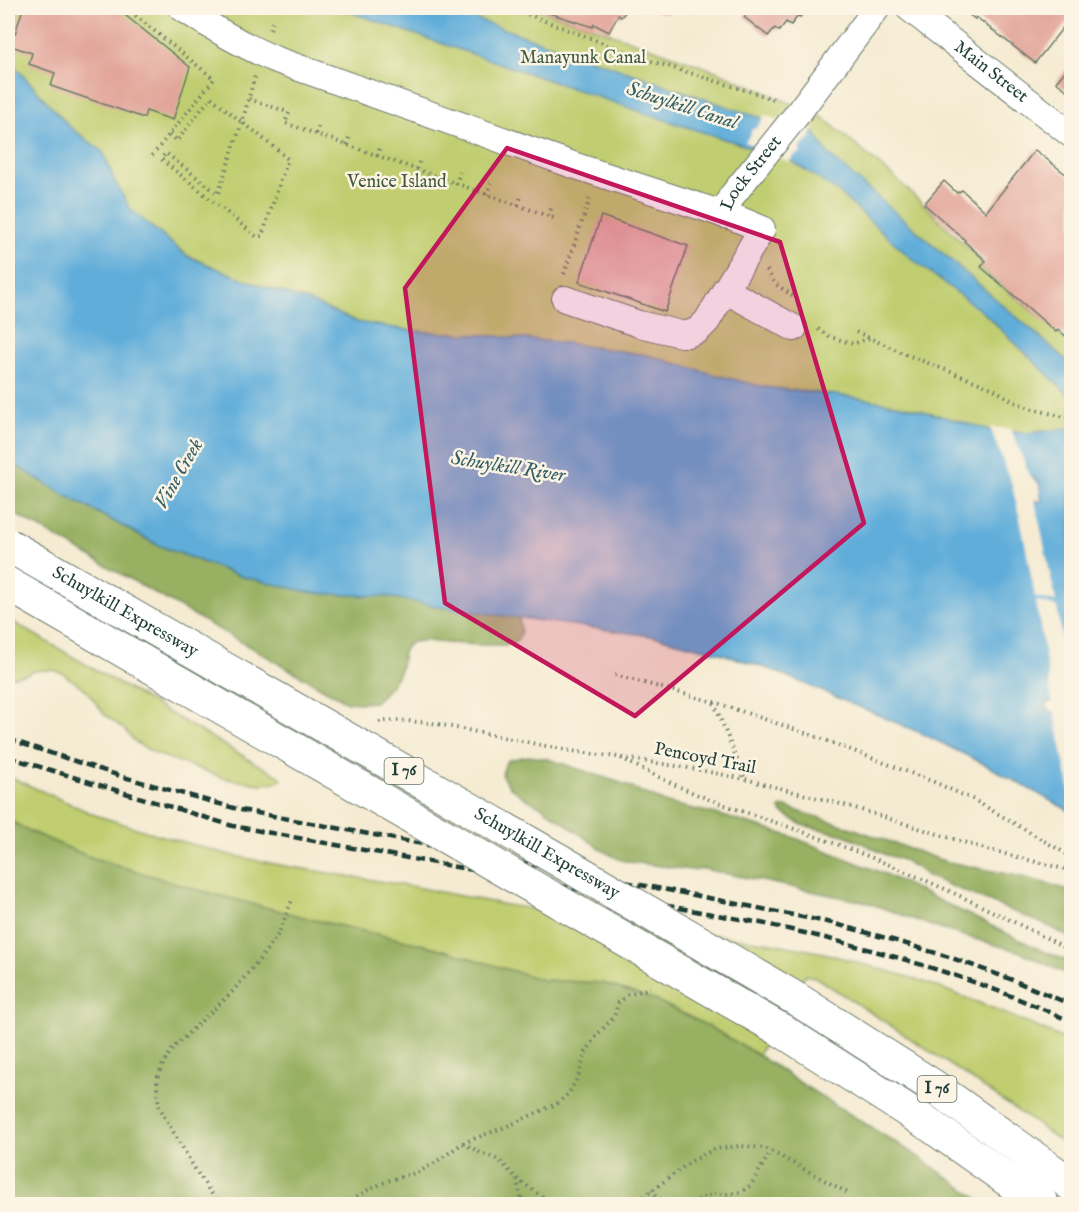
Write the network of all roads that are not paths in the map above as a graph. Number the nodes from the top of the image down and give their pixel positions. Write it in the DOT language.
graph roads {
  1 [pos="182,8"];
  2 [pos="877,8"];
  3 [pos="909,8"];
  4 [pos="1071,135"];
  5 [pos="724,215"];
  6 [pos="564,287"];
  7 [pos="725,290"];
  8 [pos="794,328"];
  9 [pos="8,545"];
  10 [pos="8,584"];
  11 [pos="1071,1185"];
  12 [pos="1042,1204"];
  1 -- 5 [label="street, Lock Street"];
  2 -- 5 [label="street, Lock Street"];
  3 -- 4 [label="street, Main Street"];
  5 -- 7 [label="street"];
  6 -- 7 [label="street"];
  7 -- 8 [label="street"];
  9 -- 11 [label="highway, Schuylkill Expressway / I 76, bridge"];
  10 -- 12 [label="highway, Schuylkill Expressway / I 76, bridge"];
}
